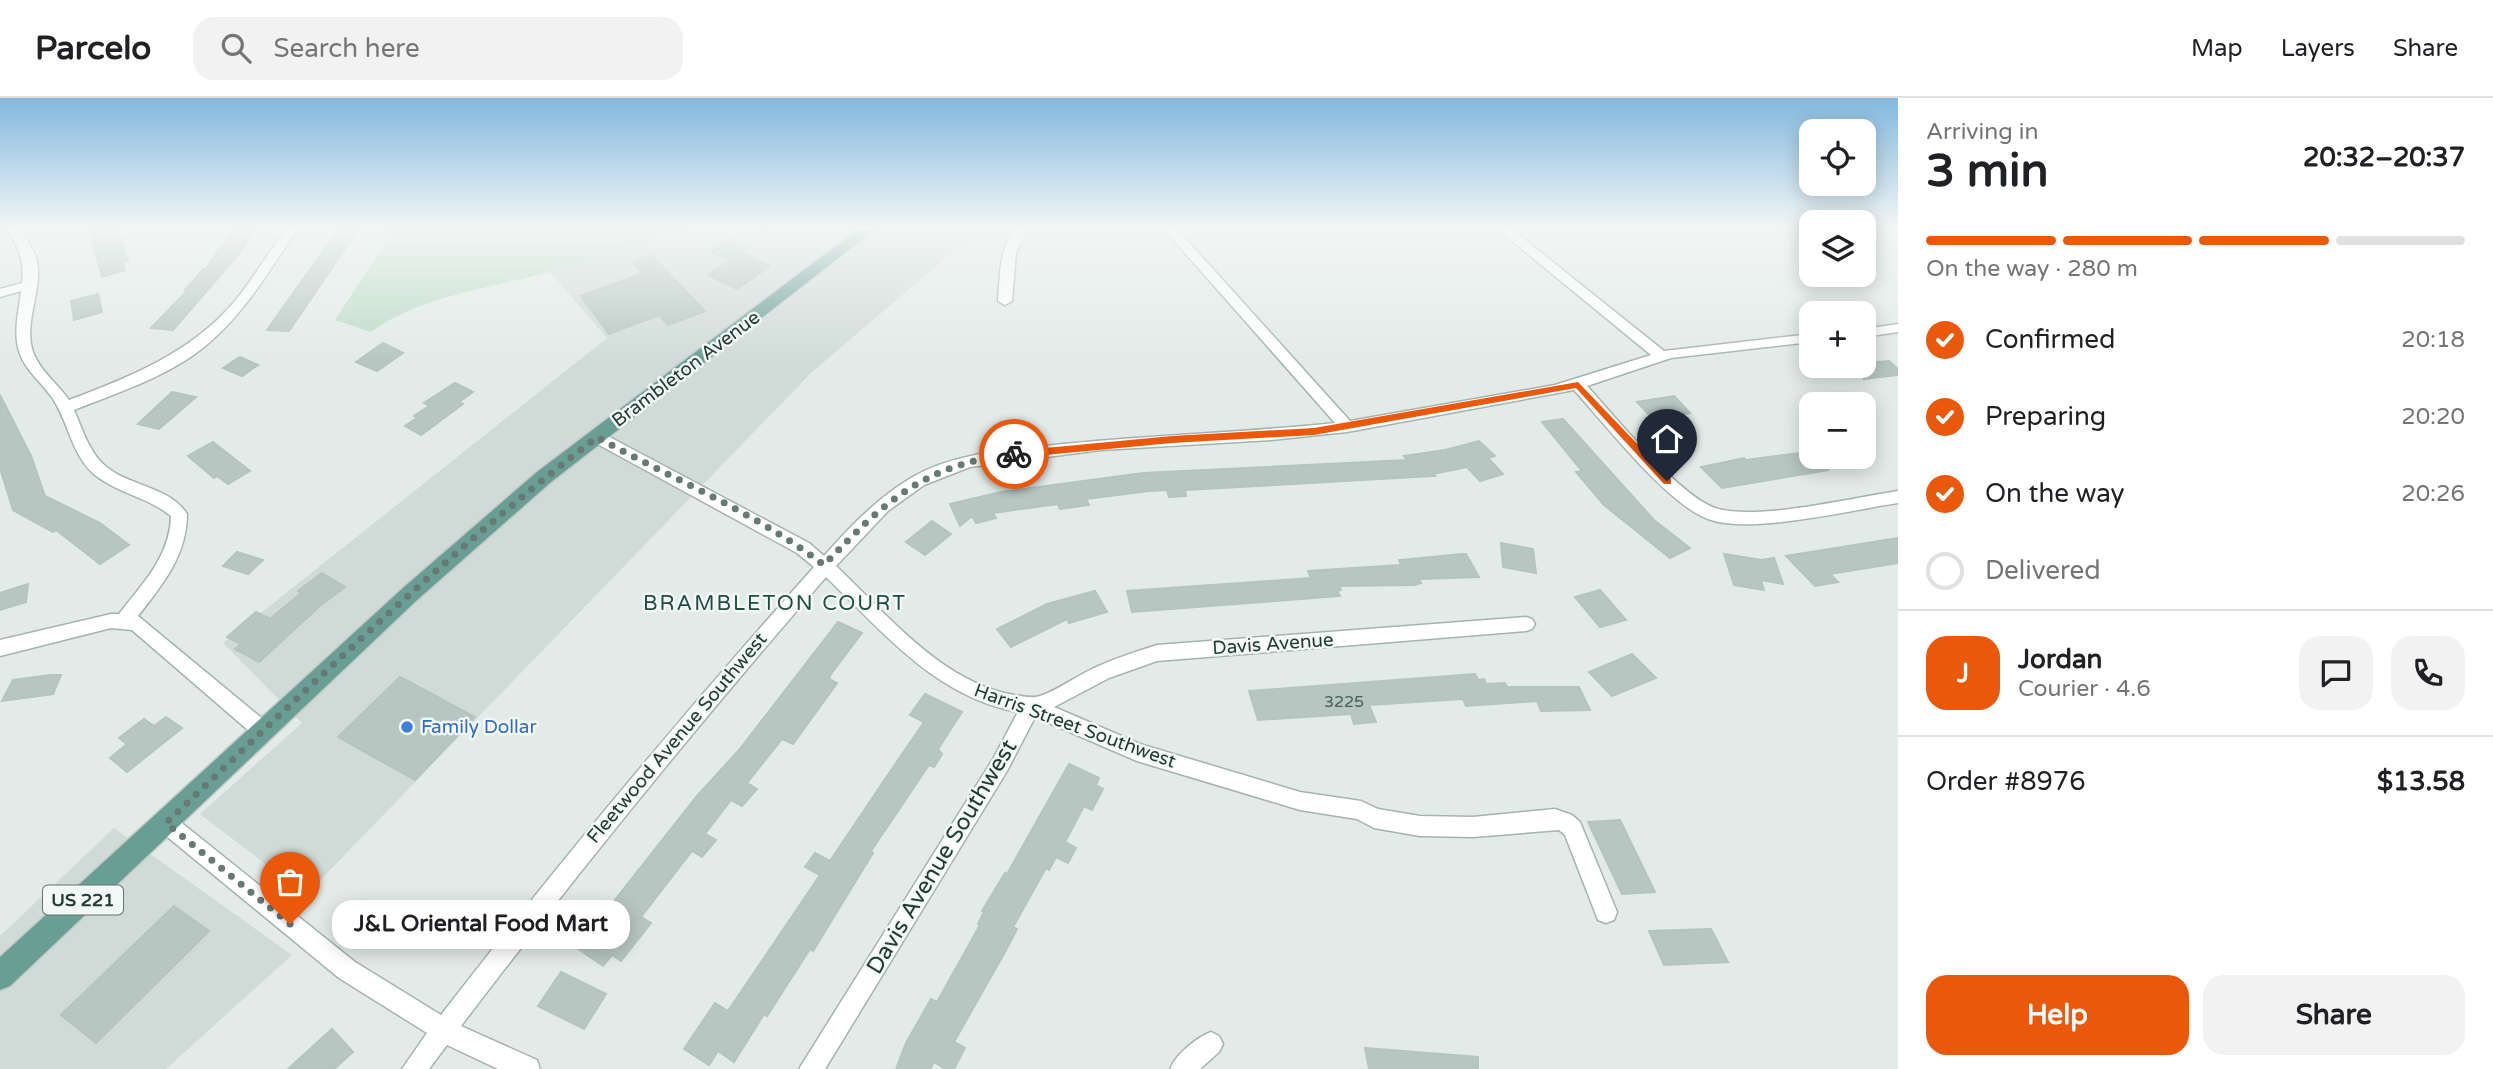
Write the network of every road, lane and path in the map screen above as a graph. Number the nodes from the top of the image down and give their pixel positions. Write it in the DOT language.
graph roads {
  1 [pos="31,272"];
  2 [pos="261,272"];
  3 [pos="808,272"];
  4 [pos="1007,272"];
  5 [pos="1209,272"];
  6 [pos="1557,272"];
  7 [pos="30,285"];
  8 [pos="0,293"];
  9 [pos="1005,301"];
  10 [pos="1898,328"];
  11 [pos="1876,331"];
  12 [pos="1799,339"];
  13 [pos="1661,356"];
  14 [pos="1578,385"];
  15 [pos="66,407"];
  16 [pos="1347,427"];
  17 [pos="597,437"];
  18 [pos="1898,497"];
  19 [pos="824,565"];
  20 [pos="125,620"];
  21 [pos="1526,624"];
  22 [pos="0,648"];
  23 [pos="1031,706"];
  24 [pos="263,731"];
  25 [pos="166,823"];
  26 [pos="1606,912"];
  27 [pos="0,976"];
  28 [pos="445,1029"];
  29 [pos="1211,1044"];
  30 [pos="414,1069"];
  31 [pos="528,1069"];
  32 [pos="811,1069"];
  33 [pos="1182,1069"];
  1 -- 7 [label="street"];
  2 -- 15 [label="street"];
  3 -- 17 [label="main road, Brambleton Avenue / US 221"];
  4 -- 9 [label="street"];
  5 -- 16 [label="street"];
  6 -- 13 [label="street"];
  7 -- 8 [label="street"];
  7 -- 15 [label="street"];
  10 -- 11 [label="street"];
  12 -- 13 [label="street, Fleetwood Avenue Southwest"];
  13 -- 14 [label="street, Fleetwood Avenue Southwest"];
  14 -- 16 [label="street, Fleetwood Avenue Southwest"];
  14 -- 18 [label="street"];
  15 -- 20 [label="street"];
  16 -- 19 [label="street, Fleetwood Avenue Southwest"];
  17 -- 19 [label="street, Harris Street Southwest"];
  17 -- 24 [label="main road, Brambleton Avenue / US 221"];
  19 -- 23 [label="street, Harris Street Southwest"];
  19 -- 28 [label="street, Fleetwood Avenue Southwest"];
  20 -- 22 [label="street"];
  20 -- 24 [label="street"];
  21 -- 23 [label="street, Davis Avenue"];
  23 -- 26 [label="street, Harris Street Southwest"];
  23 -- 32 [label="street, Davis Avenue Southwest"];
  24 -- 25 [label="main road, US 221"];
  25 -- 27 [label="main road, US 221"];
  25 -- 28 [label="street"];
  28 -- 30 [label="street, Fleetwood Avenue Southwest"];
  28 -- 31 [label="street"];
  29 -- 33 [label="street"];
}
